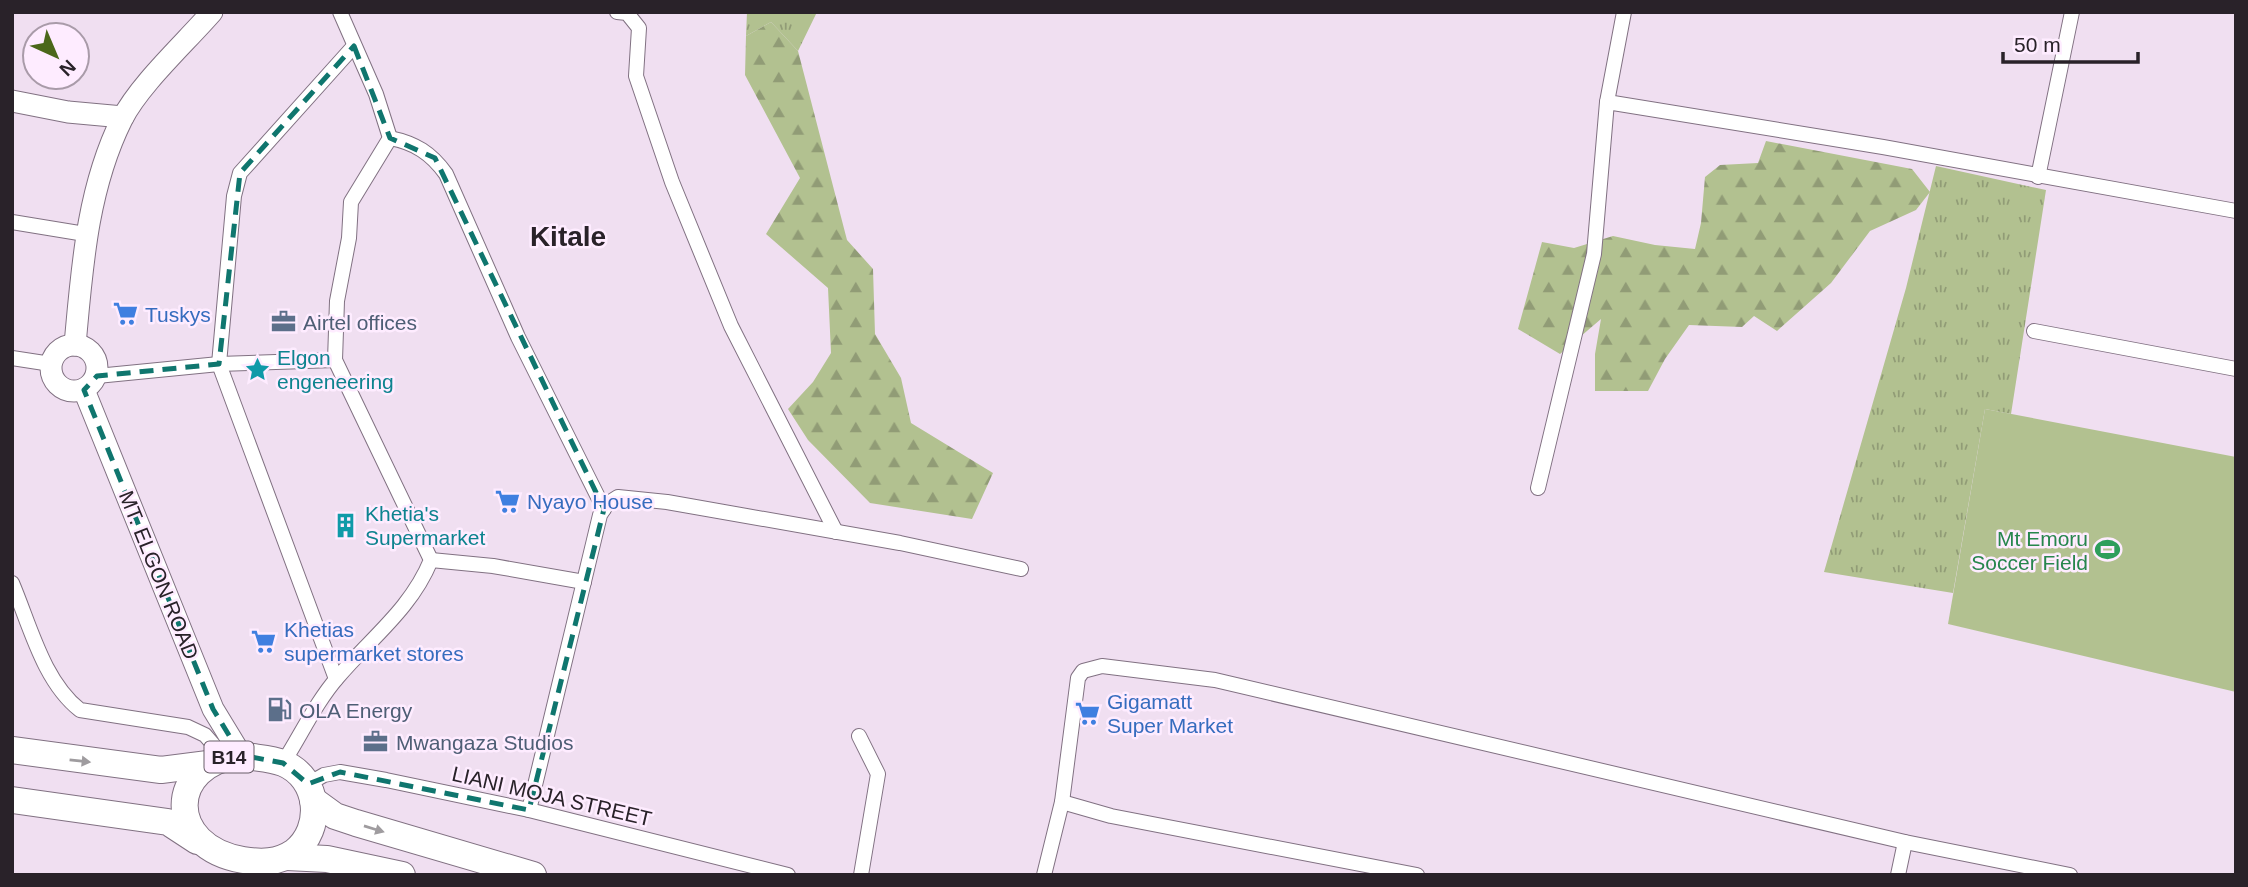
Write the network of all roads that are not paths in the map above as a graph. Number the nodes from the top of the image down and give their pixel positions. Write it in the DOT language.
graph roads {
  1 [pos="212,12"];
  2 [pos="340,12"];
  3 [pos="617,12"];
  4 [pos="1624,12"];
  5 [pos="2072,12"];
  6 [pos="354,46"];
  7 [pos="12,101"];
  8 [pos="1607,102"];
  9 [pos="123,117"];
  10 [pos="390,138"];
  11 [pos="2038,177"];
  12 [pos="2236,211"];
  13 [pos="12,222"];
  14 [pos="85,234"];
  15 [pos="2034,331"];
  16 [pos="75,345"];
  17 [pos="12,358"];
  18 [pos="335,360"];
  19 [pos="51,364"];
  20 [pos="219,364"];
  21 [pos="2236,369"];
  22 [pos="90,383"];
  23 [pos="1538,488"];
  24 [pos="604,509"];
  25 [pos="836,532"];
  26 [pos="431,561"];
  27 [pos="1021,569"];
  28 [pos="584,582"];
  29 [pos="12,583"];
  30 [pos="336,680"];
  31 [pos="859,736"];
  32 [pos="12,750"];
  33 [pos="224,759"];
  34 [pos="283,763"];
  35 [pos="310,792"];
  36 [pos="12,800"];
  37 [pos="1062,802"];
  38 [pos="529,810"];
  39 [pos="197,841"];
  40 [pos="1905,842"];
  41 [pos="287,857"];
  42 [pos="402,875"];
  43 [pos="533,875"];
  44 [pos="788,875"];
  45 [pos="861,875"];
  46 [pos="1044,875"];
  47 [pos="1417,875"];
  48 [pos="1898,875"];
  49 [pos="2070,875"];
  1 -- 9 [label="street"];
  2 -- 6 [label="street"];
  3 -- 25 [label="street"];
  4 -- 8 [label="street"];
  5 -- 11 [label="street"];
  6 -- 10 [label="street"];
  6 -- 20 [label="street"];
  7 -- 9 [label="street"];
  8 -- 11 [label="street"];
  8 -- 23 [label="street"];
  9 -- 14 [label="street"];
  10 -- 18 [label="street"];
  10 -- 24 [label="street"];
  11 -- 12 [label="street"];
  13 -- 14 [label="street"];
  14 -- 16 [label="street"];
  15 -- 21 [label="street"];
  16 -- 19 [label="street"];
  16 -- 22 [label="street"];
  17 -- 19 [label="street"];
  18 -- 20 [label="street"];
  18 -- 26 [label="street"];
  19 -- 22 [label="street"];
  20 -- 22 [label="street"];
  20 -- 30 [label="street"];
  22 -- 33 [label="street, MT. ELGON ROAD"];
  24 -- 25 [label="street"];
  24 -- 28 [label="street"];
  25 -- 27 [label="street"];
  26 -- 28 [label="street"];
  26 -- 30 [label="street"];
  28 -- 38 [label="street"];
  29 -- 33 [label="street"];
  30 -- 34 [label="street"];
  31 -- 45 [label="street"];
  32 -- 33 [label="highway, B14, one-way"];
  33 -- 34 [label="highway, B14"];
  33 -- 39 [label="highway, B14"];
  34 -- 35 [label="highway, B14"];
  35 -- 38 [label="street, LIANI MOJA STREET"];
  35 -- 41 [label="highway"];
  35 -- 43 [label="highway, B14, one-way"];
  36 -- 39 [label="highway"];
  37 -- 40 [label="street"];
  37 -- 46 [label="street"];
  37 -- 47 [label="street"];
  38 -- 44 [label="street, LIANI MOJA STREET"];
  39 -- 41 [label="highway"];
  40 -- 48 [label="street"];
  40 -- 49 [label="street"];
  41 -- 42 [label="highway"];
}
